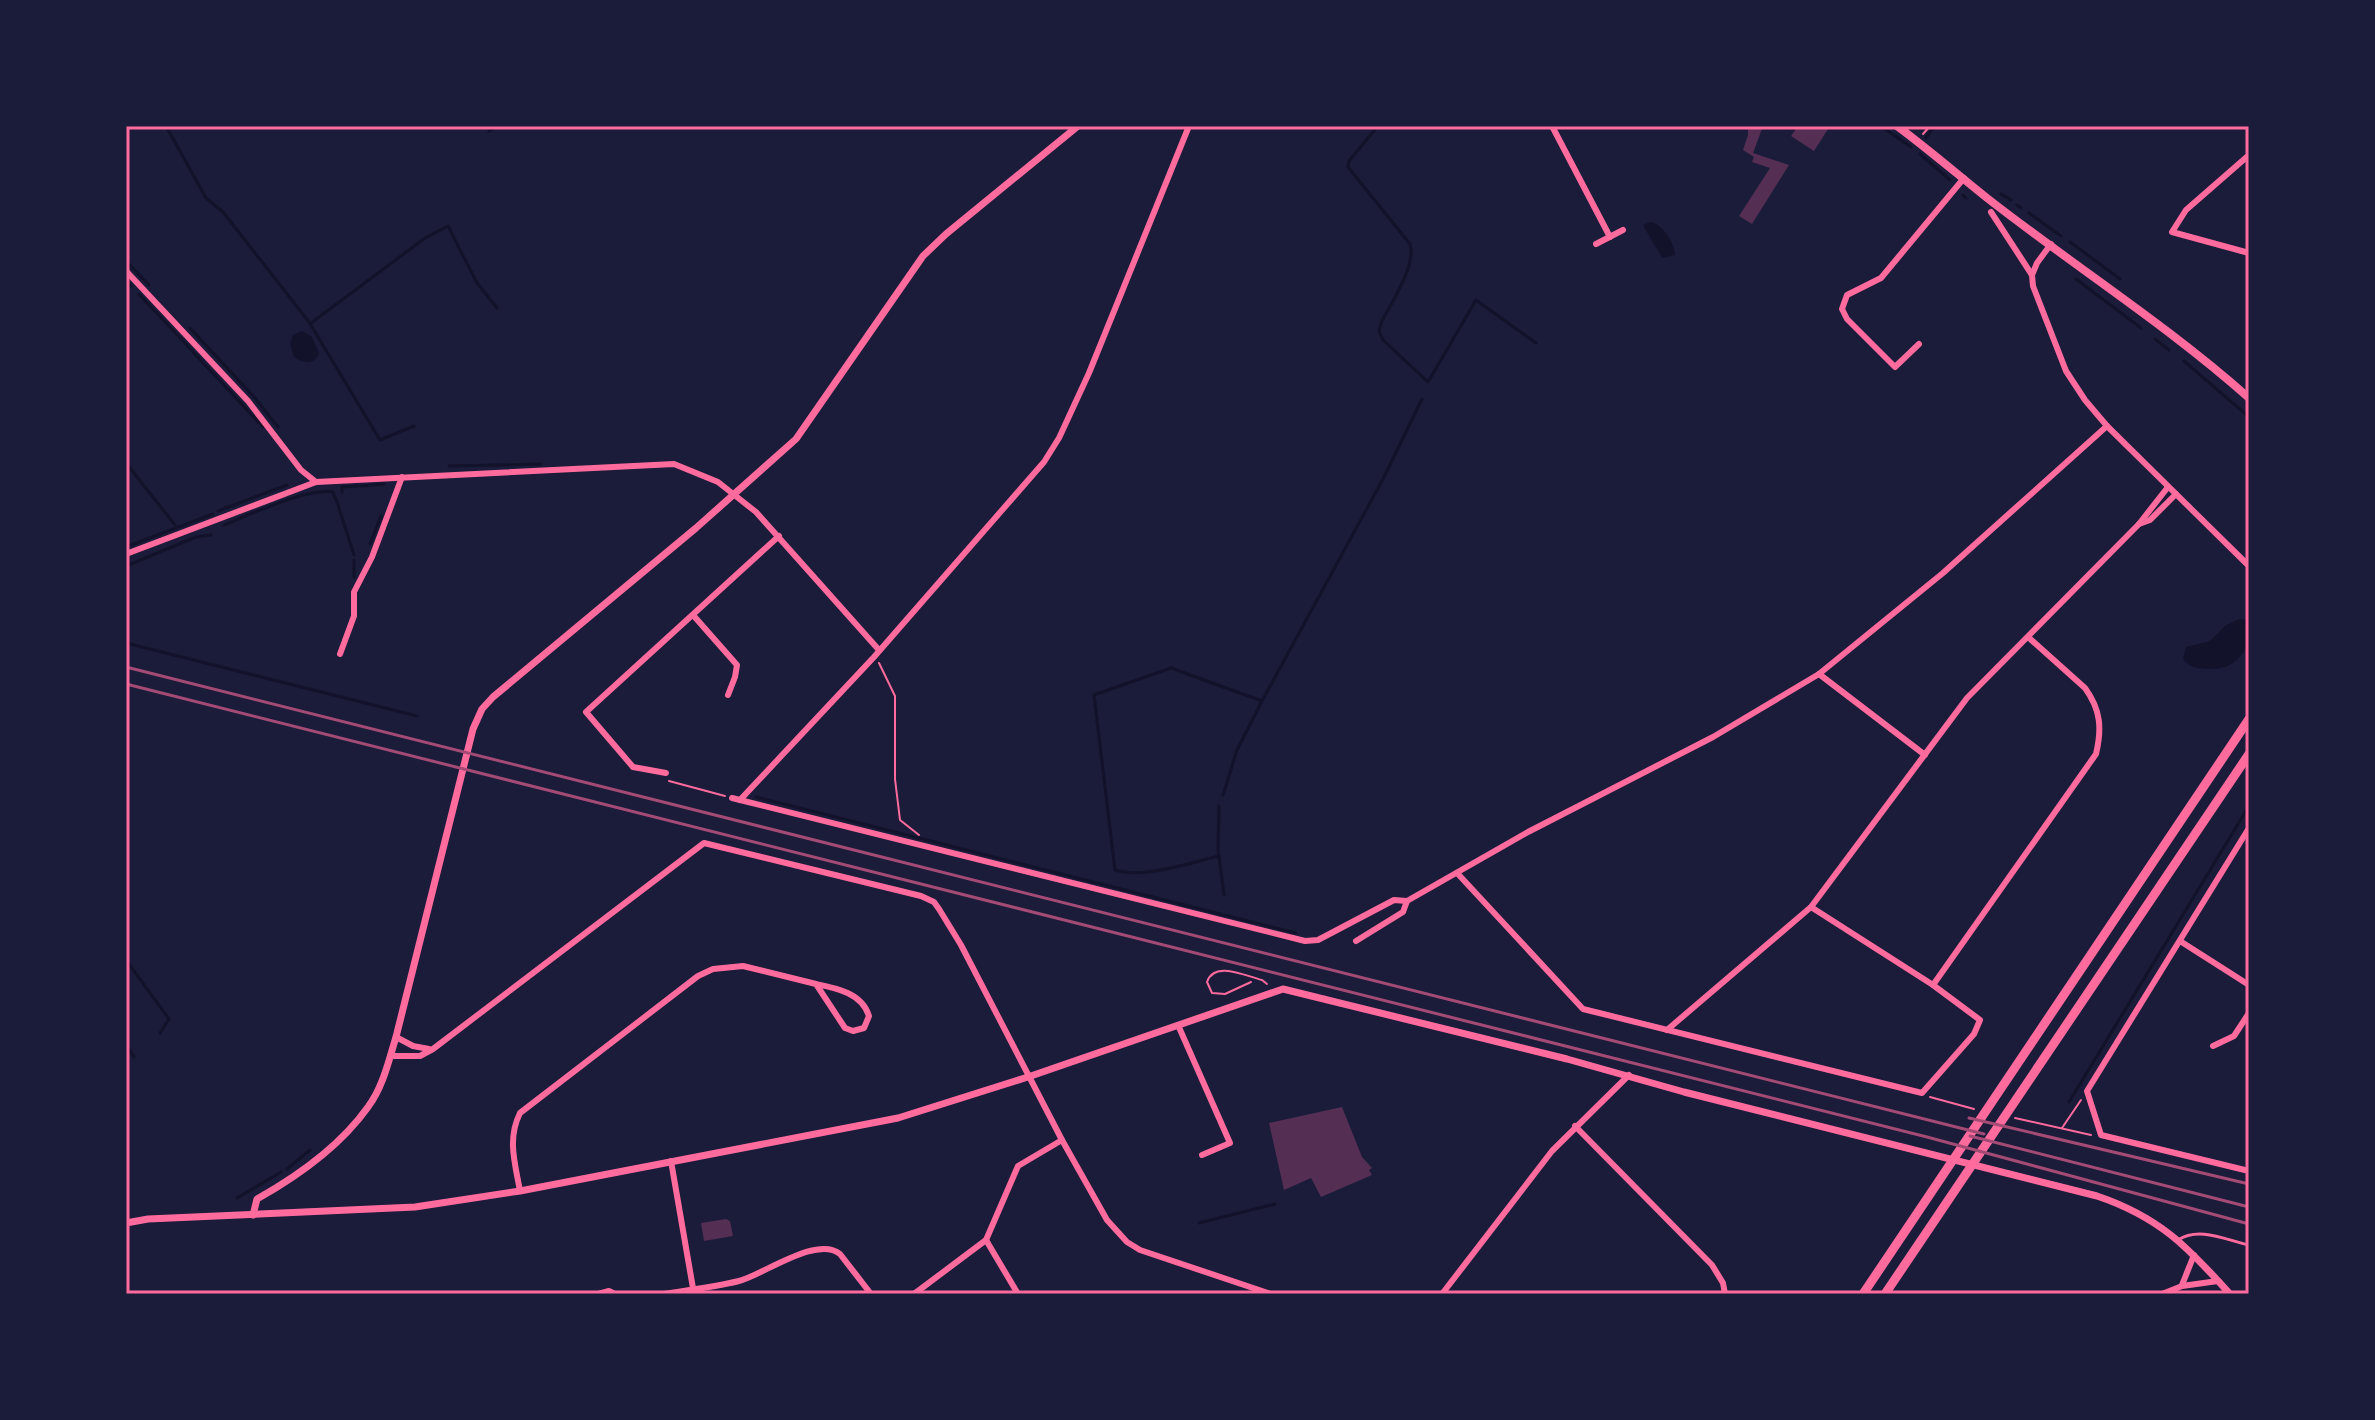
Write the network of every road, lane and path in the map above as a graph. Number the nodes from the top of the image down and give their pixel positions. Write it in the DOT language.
graph roads {
  1 [pos="1078,126"];
  2 [pos="1189,126"];
  3 [pos="1552,126"];
  4 [pos="1897,126"];
  5 [pos="1930,126"];
  6 [pos="1917,141"];
  7 [pos="2249,155"];
  8 [pos="1964,178"];
  9 [pos="1991,212"];
  10 [pos="1623,230"];
  11 [pos="1610,237"];
  12 [pos="1596,244"];
  13 [pos="2051,244"];
  14 [pos="2249,253"];
  15 [pos="126,271"];
  16 [pos="2032,275"];
  17 [pos="1919,344"];
  18 [pos="2249,398"];
  19 [pos="2107,426"];
  20 [pos="402,477"];
  21 [pos="316,482"];
  22 [pos="2168,487"];
  23 [pos="735,493"];
  24 [pos="2176,494"];
  25 [pos="2139,524"];
  26 [pos="779,536"];
  27 [pos="126,554"];
  28 [pos="2249,566"];
  29 [pos="693,615"];
  30 [pos="2028,637"];
  31 [pos="879,650"];
  32 [pos="340,654"];
  33 [pos="874,657"];
  34 [pos="1819,674"];
  35 [pos="728,695"];
  36 [pos="2249,719"];
  37 [pos="2249,754"];
  38 [pos="1925,755"];
  39 [pos="666,773"];
  40 [pos="736,799"];
  41 [pos="2249,828"];
  42 [pos="919,835"];
  43 [pos="1458,874"];
  44 [pos="1407,901"];
  45 [pos="1811,907"];
  46 [pos="1356,941"];
  47 [pos="2180,941"];
  48 [pos="1251,982"];
  49 [pos="816,984"];
  50 [pos="1933,985"];
  51 [pos="2249,985"];
  52 [pos="1270,993"];
  53 [pos="2249,1013"];
  54 [pos="1178,1025"];
  55 [pos="1667,1030"];
  56 [pos="396,1037"];
  57 [pos="2213,1046"];
  58 [pos="433,1049"];
  59 [pos="390,1056"];
  60 [pos="1629,1075"];
  61 [pos="1028,1077"];
  62 [pos="2087,1091"];
  63 [pos="1575,1126"];
  64 [pos="2061,1129"];
  65 [pos="1062,1140"];
  66 [pos="1202,1155"];
  67 [pos="671,1161"];
  68 [pos="2249,1171"];
  69 [pos="520,1191"];
  70 [pos="253,1215"];
  71 [pos="126,1223"];
  72 [pos="986,1240"];
  73 [pos="2178,1240"];
  74 [pos="2249,1245"];
  75 [pos="2194,1255"];
  76 [pos="2218,1281"];
  77 [pos="2182,1286"];
  78 [pos="694,1291"];
  79 [pos="598,1294"];
  80 [pos="615,1294"];
  81 [pos="664,1294"];
  82 [pos="871,1294"];
  83 [pos="914,1294"];
  84 [pos="1018,1294"];
  85 [pos="1268,1294"];
  86 [pos="1442,1294"];
  87 [pos="1725,1294"];
  88 [pos="1863,1294"];
  89 [pos="1885,1294"];
  90 [pos="2162,1294"];
  91 [pos="2230,1294"];
  1 -- 23 [label="street"];
  2 -- 31 [label="street"];
  3 -- 11 [label="street"];
  4 -- 6 [label="main road"];
  5 -- 6 [label="path"];
  6 -- 8 [label="main road"];
  7 -- 14 [label="street"];
  8 -- 13 [label="main road"];
  8 -- 17 [label="street"];
  9 -- 16 [label="street"];
  10 -- 11 [label="street"];
  11 -- 12 [label="street"];
  13 -- 16 [label="street"];
  13 -- 18 [label="main road"];
  15 -- 21 [label="street"];
  16 -- 19 [label="street"];
  19 -- 22 [label="street"];
  19 -- 34 [label="street"];
  20 -- 21 [label="street"];
  20 -- 23 [label="street"];
  20 -- 32 [label="street"];
  21 -- 27 [label="street"];
  22 -- 24 [label="street"];
  22 -- 25 [label="street"];
  23 -- 26 [label="street"];
  23 -- 56 [label="street"];
  24 -- 25 [label="street"];
  24 -- 28 [label="street"];
  25 -- 30 [label="street"];
  26 -- 29 [label="street"];
  26 -- 31 [label="street"];
  29 -- 35 [label="street"];
  29 -- 39 [label="street"];
  30 -- 38 [label="street"];
  30 -- 50 [label="street"];
  31 -- 33 [label="street"];
  33 -- 40 [label="street"];
  33 -- 42 [label="path"];
  34 -- 38 [label="street"];
  34 -- 43 [label="street"];
  36 -- 88 [label="highway"];
  37 -- 89 [label="highway"];
  38 -- 45 [label="street"];
  39 -- 40 [label="path"];
  40 -- 44 [label="street"];
  41 -- 47 [label="street"];
  43 -- 44 [label="street"];
  43 -- 55 [label="street"];
  44 -- 46 [label="street"];
  45 -- 50 [label="street"];
  45 -- 55 [label="street"];
  47 -- 51 [label="street"];
  47 -- 62 [label="street"];
  48 -- 52 [label="path"];
  49 -- 49 [label="street"];
  49 -- 69 [label="street"];
  50 -- 55 [label="street"];
  52 -- 54 [label="street"];
  52 -- 60 [label="street"];
  53 -- 57 [label="street"];
  54 -- 61 [label="street"];
  54 -- 66 [label="street"];
  56 -- 58 [label="street"];
  56 -- 59 [label="street"];
  58 -- 59 [label="street"];
  58 -- 61 [label="street"];
  59 -- 70 [label="street"];
  60 -- 63 [label="street"];
  60 -- 73 [label="street"];
  61 -- 65 [label="street"];
  61 -- 67 [label="street"];
  62 -- 64 [label="path"];
  62 -- 68 [label="street"];
  63 -- 86 [label="street"];
  63 -- 87 [label="street"];
  65 -- 72 [label="street"];
  65 -- 85 [label="street"];
  67 -- 69 [label="street"];
  67 -- 78 [label="street"];
  69 -- 70 [label="street"];
  70 -- 71 [label="street"];
  72 -- 83 [label="street"];
  72 -- 84 [label="street"];
  73 -- 74 [label="lane"];
  73 -- 75 [label="street"];
  75 -- 76 [label="street"];
  75 -- 77 [label="street"];
  76 -- 77 [label="street"];
  76 -- 91 [label="street"];
  77 -- 90 [label="street"];
  78 -- 81 [label="street"];
  78 -- 82 [label="street"];
  79 -- 80 [label="street"];
}
